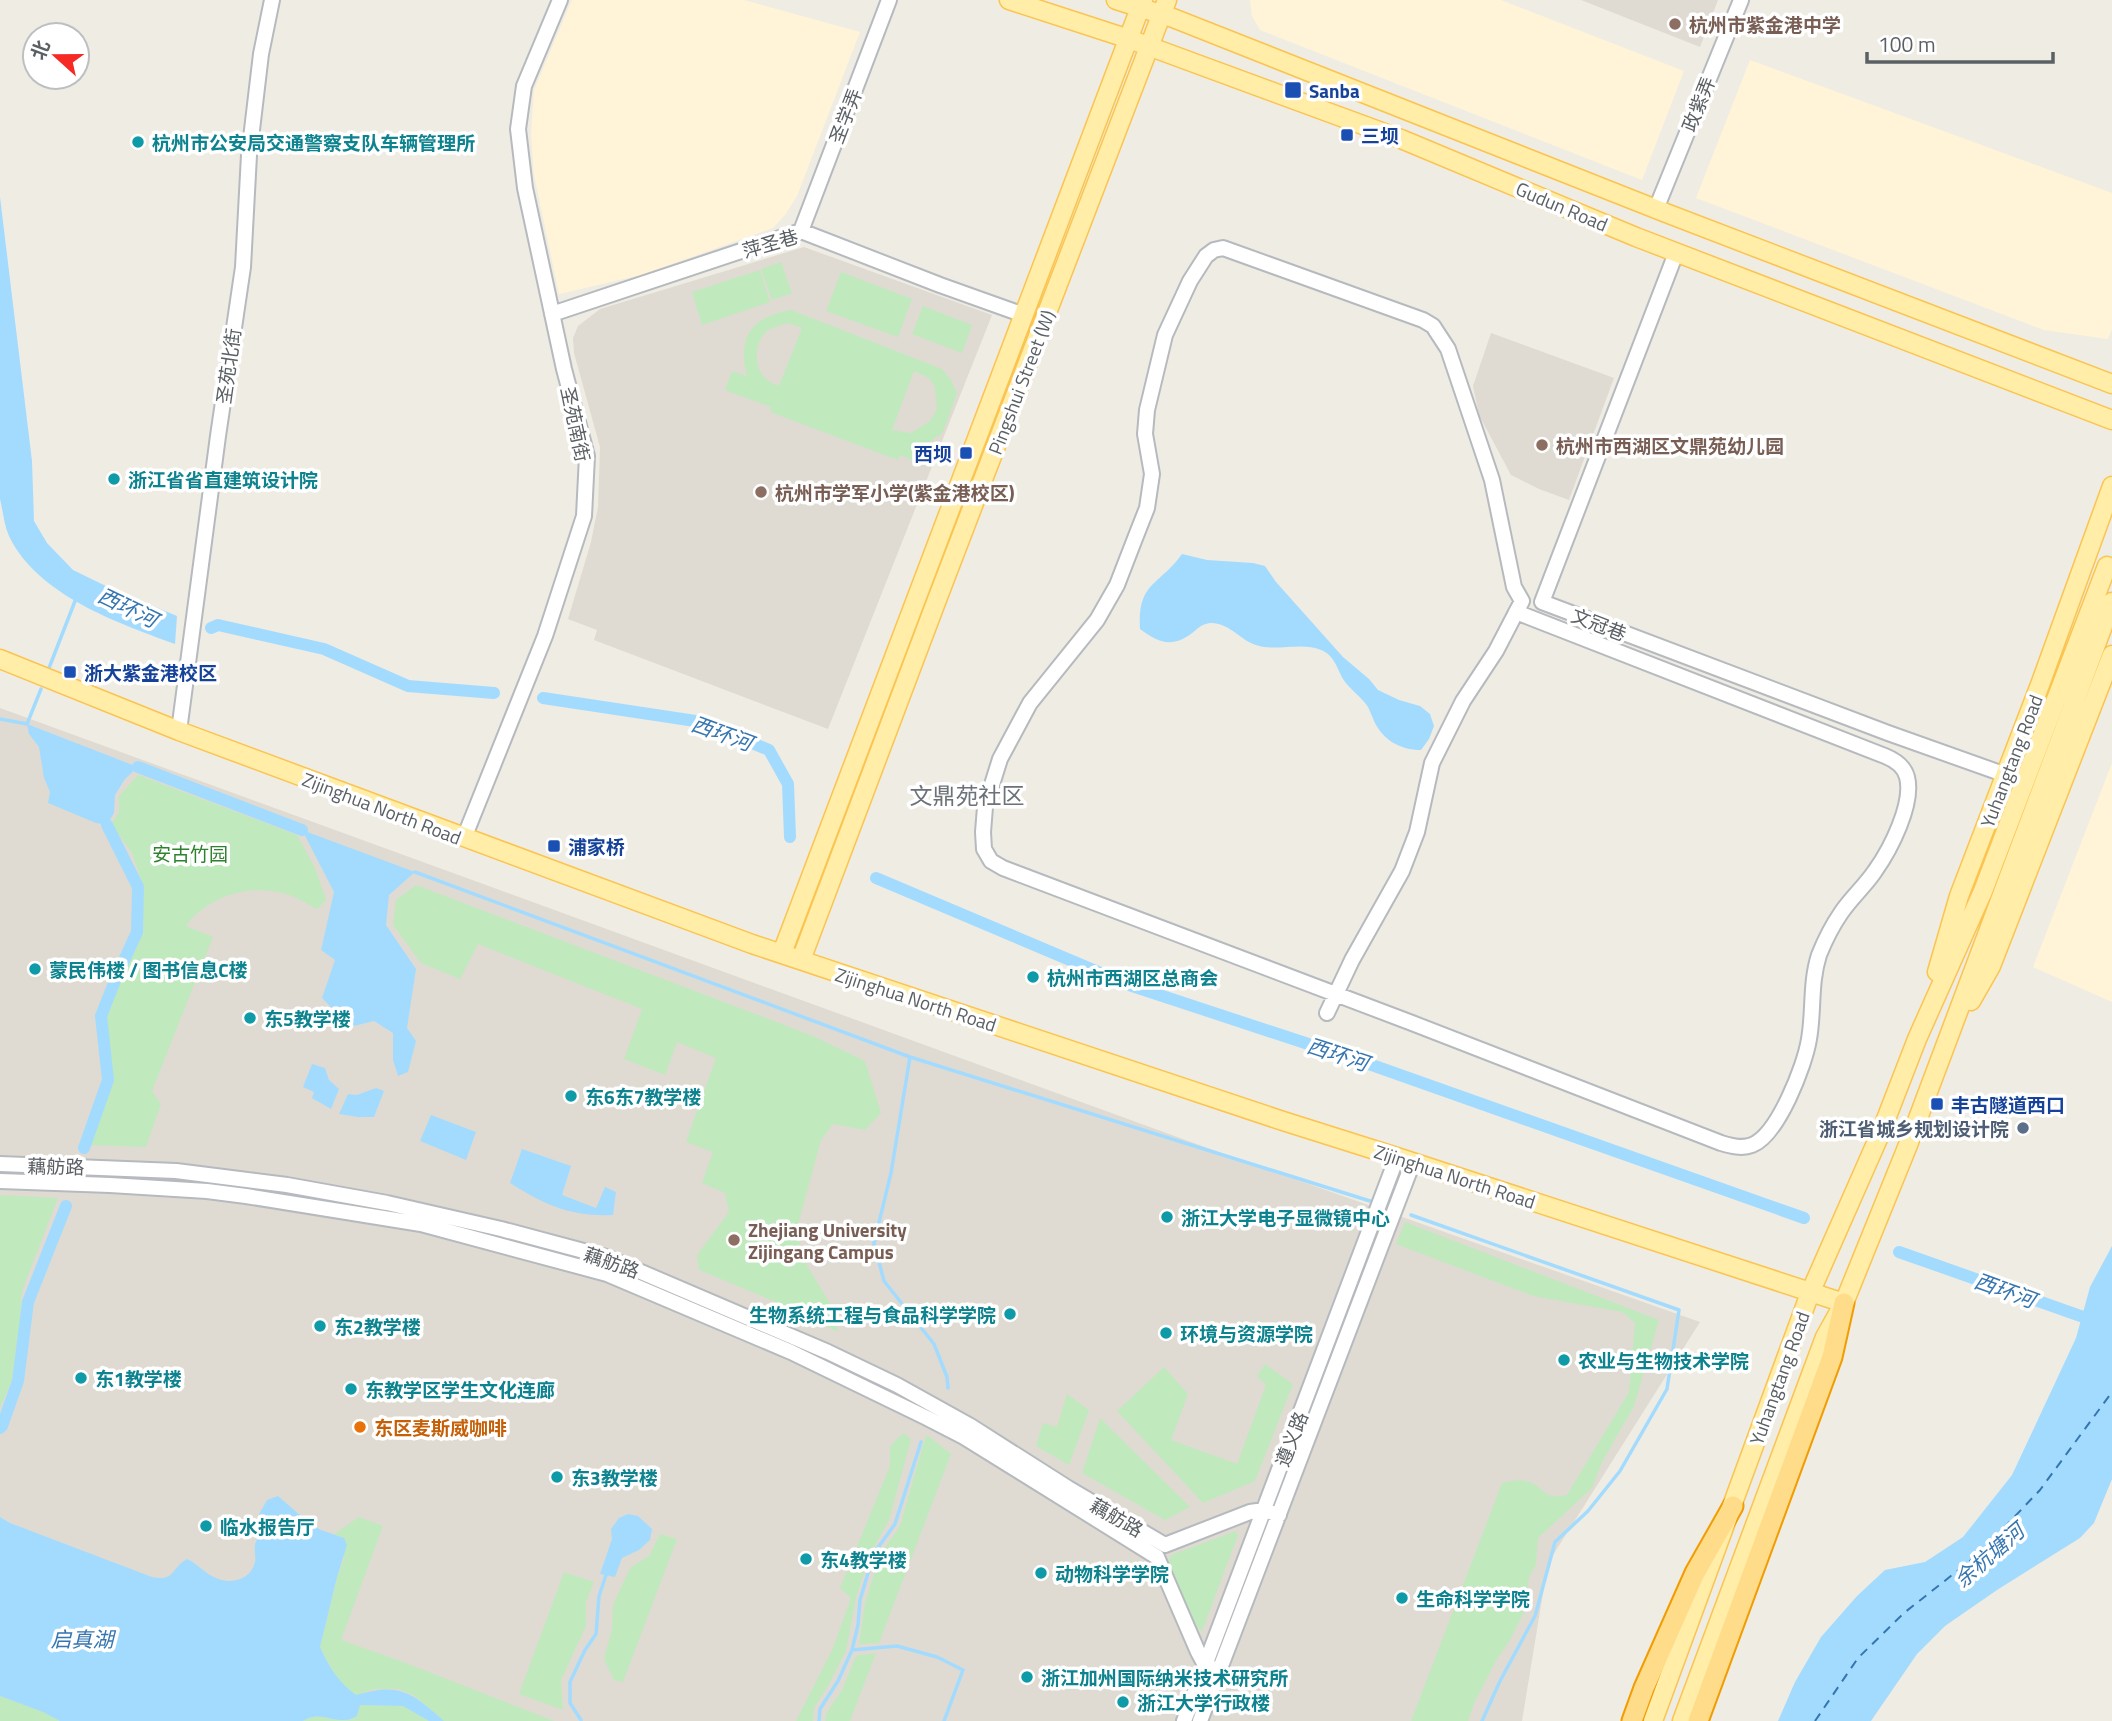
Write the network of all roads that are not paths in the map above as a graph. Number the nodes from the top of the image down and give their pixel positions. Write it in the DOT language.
graph roads {
  1 [pos="272,0"];
  2 [pos="559,0"];
  3 [pos="889,0"];
  4 [pos="1009,0"];
  5 [pos="1116,0"];
  6 [pos="1741,0"];
  7 [pos="1142,3"];
  8 [pos="1165,7"];
  9 [pos="1129,39"];
  10 [pos="1150,47"];
  11 [pos="1656,209"];
  12 [pos="801,231"];
  13 [pos="1676,253"];
  14 [pos="552,314"];
  15 [pos="1024,315"];
  16 [pos="2112,384"];
  17 [pos="2112,420"];
  18 [pos="2112,486"];
  19 [pos="2107,566"];
  20 [pos="2112,602"];
  21 [pos="1516,612"];
  22 [pos="2112,655"];
  23 [pos="0,659"];
  24 [pos="179,731"];
  25 [pos="2006,775"];
  26 [pos="464,838"];
  27 [pos="782,953"];
  28 [pos="801,960"];
  29 [pos="1336,994"];
  30 [pos="1327,1013"];
  31 [pos="1917,1039"];
  32 [pos="1944,1050"];
  33 [pos="1405,1159"];
  34 [pos="0,1164"];
  35 [pos="0,1181"];
  36 [pos="1810,1293"];
  37 [pos="1844,1303"];
  38 [pos="1733,1506"];
  39 [pos="1264,1510"];
  40 [pos="1279,1515"];
  41 [pos="1161,1551"];
  42 [pos="1212,1668"];
  43 [pos="1184,1721"];
  44 [pos="1200,1721"];
  45 [pos="1632,1721"];
  46 [pos="1653,1721"];
  47 [pos="1682,1721"];
  48 [pos="1698,1721"];
  1 -- 24 [label="street, 圣苑北街"];
  2 -- 14 [label="street, 圣苑南街"];
  3 -- 12 [label="street, 圣学弄"];
  4 -- 9 [label="main road, Gudun Road"];
  5 -- 7 [label="main road, Gudun Road"];
  6 -- 11 [label="street, 政紫弄"];
  7 -- 8 [label="main road, Gudun Road"];
  7 -- 9 [label="main road, Pingshui Street (W)"];
  8 -- 10 [label="main road, Pingshui Street (W)"];
  8 -- 11 [label="main road, Gudun Road"];
  9 -- 10 [label="main road, Gudun Road"];
  9 -- 15 [label="main road, Pingshui Street (W)"];
  10 -- 13 [label="main road, Gudun Road"];
  10 -- 28 [label="main road, Pingshui Street (W)"];
  11 -- 16 [label="main road, Gudun Road"];
  12 -- 14 [label="street, 萍圣巷"];
  12 -- 15 [label="street, 萍圣巷"];
  13 -- 17 [label="main road, Gudun Road"];
  13 -- 25 [label="street, 文冠巷"];
  14 -- 26 [label="street, 圣苑南街"];
  15 -- 27 [label="main road, Pingshui Street (W)"];
  18 -- 25 [label="main road, Yuhangtang Road"];
  19 -- 31 [label="main road, Yuhangtang Road"];
  20 -- 32 [label="main road, Yuhangtang Road"];
  21 -- 29 [label="street"];
  21 -- 29 [label="street"];
  21 -- 29 [label="street"];
  22 -- 32 [label="main road, Yuhangtang Road"];
  23 -- 24 [label="main road, Zijinghua North Road"];
  24 -- 26 [label="main road, Zijinghua North Road"];
  25 -- 31 [label="main road, Yuhangtang Road"];
  26 -- 27 [label="main road, Zijinghua North Road"];
  27 -- 28 [label="main road, Zijinghua North Road"];
  28 -- 33 [label="main road, Zijinghua North Road"];
  29 -- 30 [label="street"];
  31 -- 36 [label="main road, Yuhangtang Road"];
  32 -- 37 [label="main road, Yuhangtang Road"];
  33 -- 36 [label="main road, Zijinghua North Road"];
  33 -- 39 [label="street, 遵义路"];
  33 -- 40 [label="street, 遵义路"];
  34 -- 41 [label="street, 藕舫路"];
  35 -- 41 [label="street, 藕舫路"];
  36 -- 37 [label="main road, Zijinghua North Road"];
  36 -- 38 [label="main road, Yuhangtang Road"];
  37 -- 47 [label="main road, Yuhangtang Road"];
  37 -- 48 [label="highway"];
  38 -- 45 [label="highway"];
  38 -- 46 [label="main road, Yuhangtang Road"];
  39 -- 40 [label="street"];
  39 -- 41 [label="street"];
  39 -- 42 [label="street, 遵义路"];
  40 -- 42 [label="street, 遵义路"];
  41 -- 42 [label="street"];
  42 -- 43 [label="street, 遵义路"];
  42 -- 44 [label="street, 遵义路"];
}
